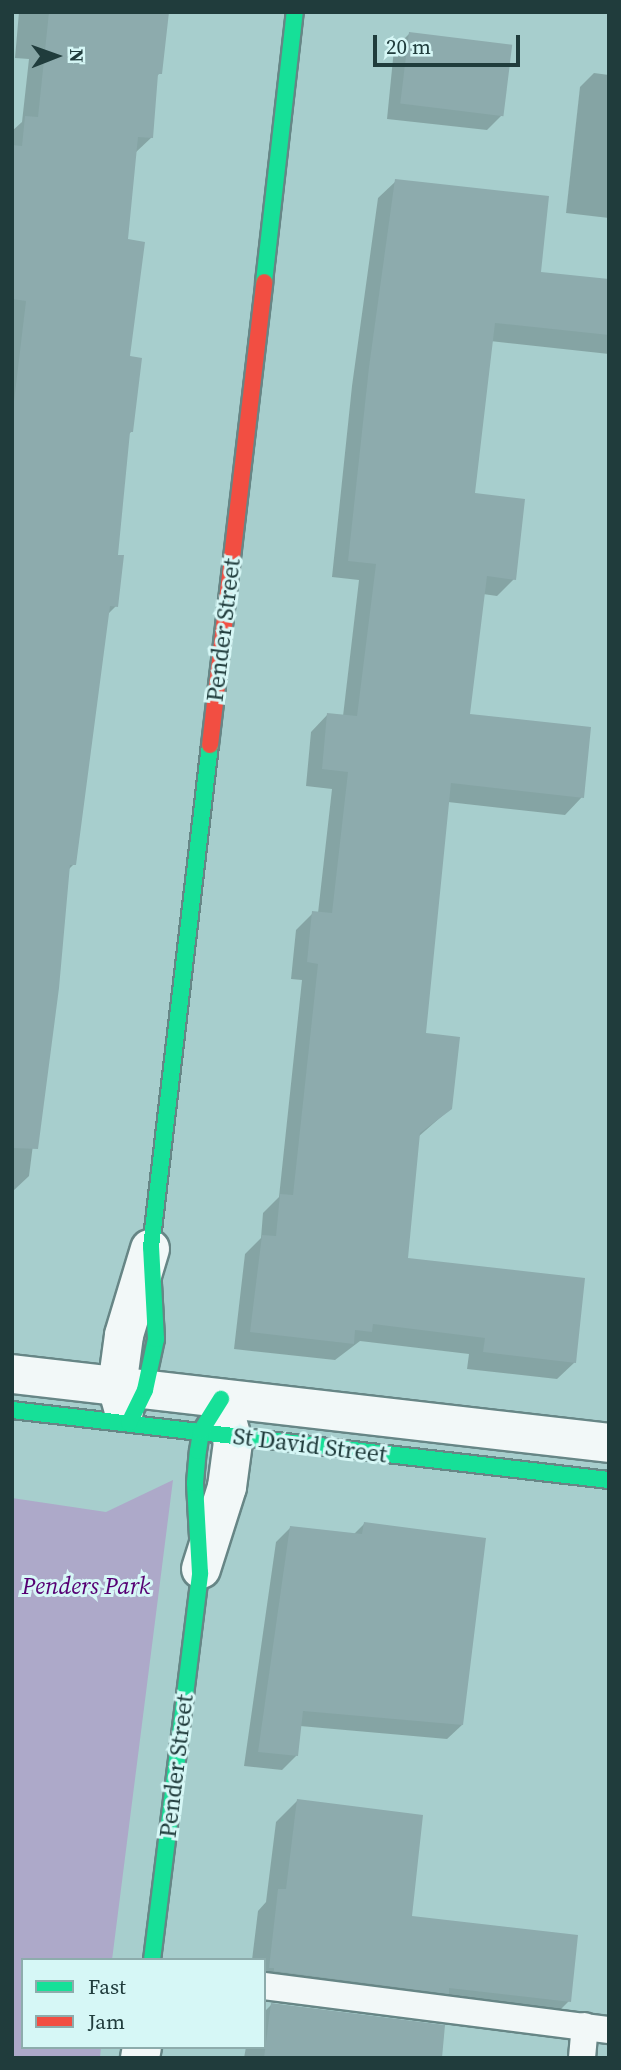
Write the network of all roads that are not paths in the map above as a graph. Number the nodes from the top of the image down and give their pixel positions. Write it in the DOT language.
graph roads {
  1 [pos="295,12"];
  2 [pos="151,1247"];
  3 [pos="12,1374"];
  4 [pos="221,1398"];
  5 [pos="131,1400"];
  6 [pos="12,1410"];
  7 [pos="216,1433"];
  8 [pos="609,1443"];
  9 [pos="609,1480"];
  10 [pos="200,1573"];
  11 [pos="152,1958"];
  12 [pos="266,1986"];
  13 [pos="597,2028"];
  14 [pos="582,2058"];
  1 -- 2 [label="street, Pender Street"];
  2 -- 5 [label="street, Pender Street"];
  3 -- 5 [label="street, St David Street"];
  4 -- 5 [label="street, St David Street"];
  4 -- 7 [label="street, Pender Street"];
  4 -- 8 [label="street, St David Street"];
  5 -- 6 [label="street, St David Street"];
  5 -- 7 [label="street, St David Street"];
  7 -- 9 [label="street, St David Street"];
  7 -- 10 [label="street, Pender Street"];
  10 -- 11 [label="street, Pender Street"];
  12 -- 13 [label="lane"];
  13 -- 14 [label="lane"];
}
